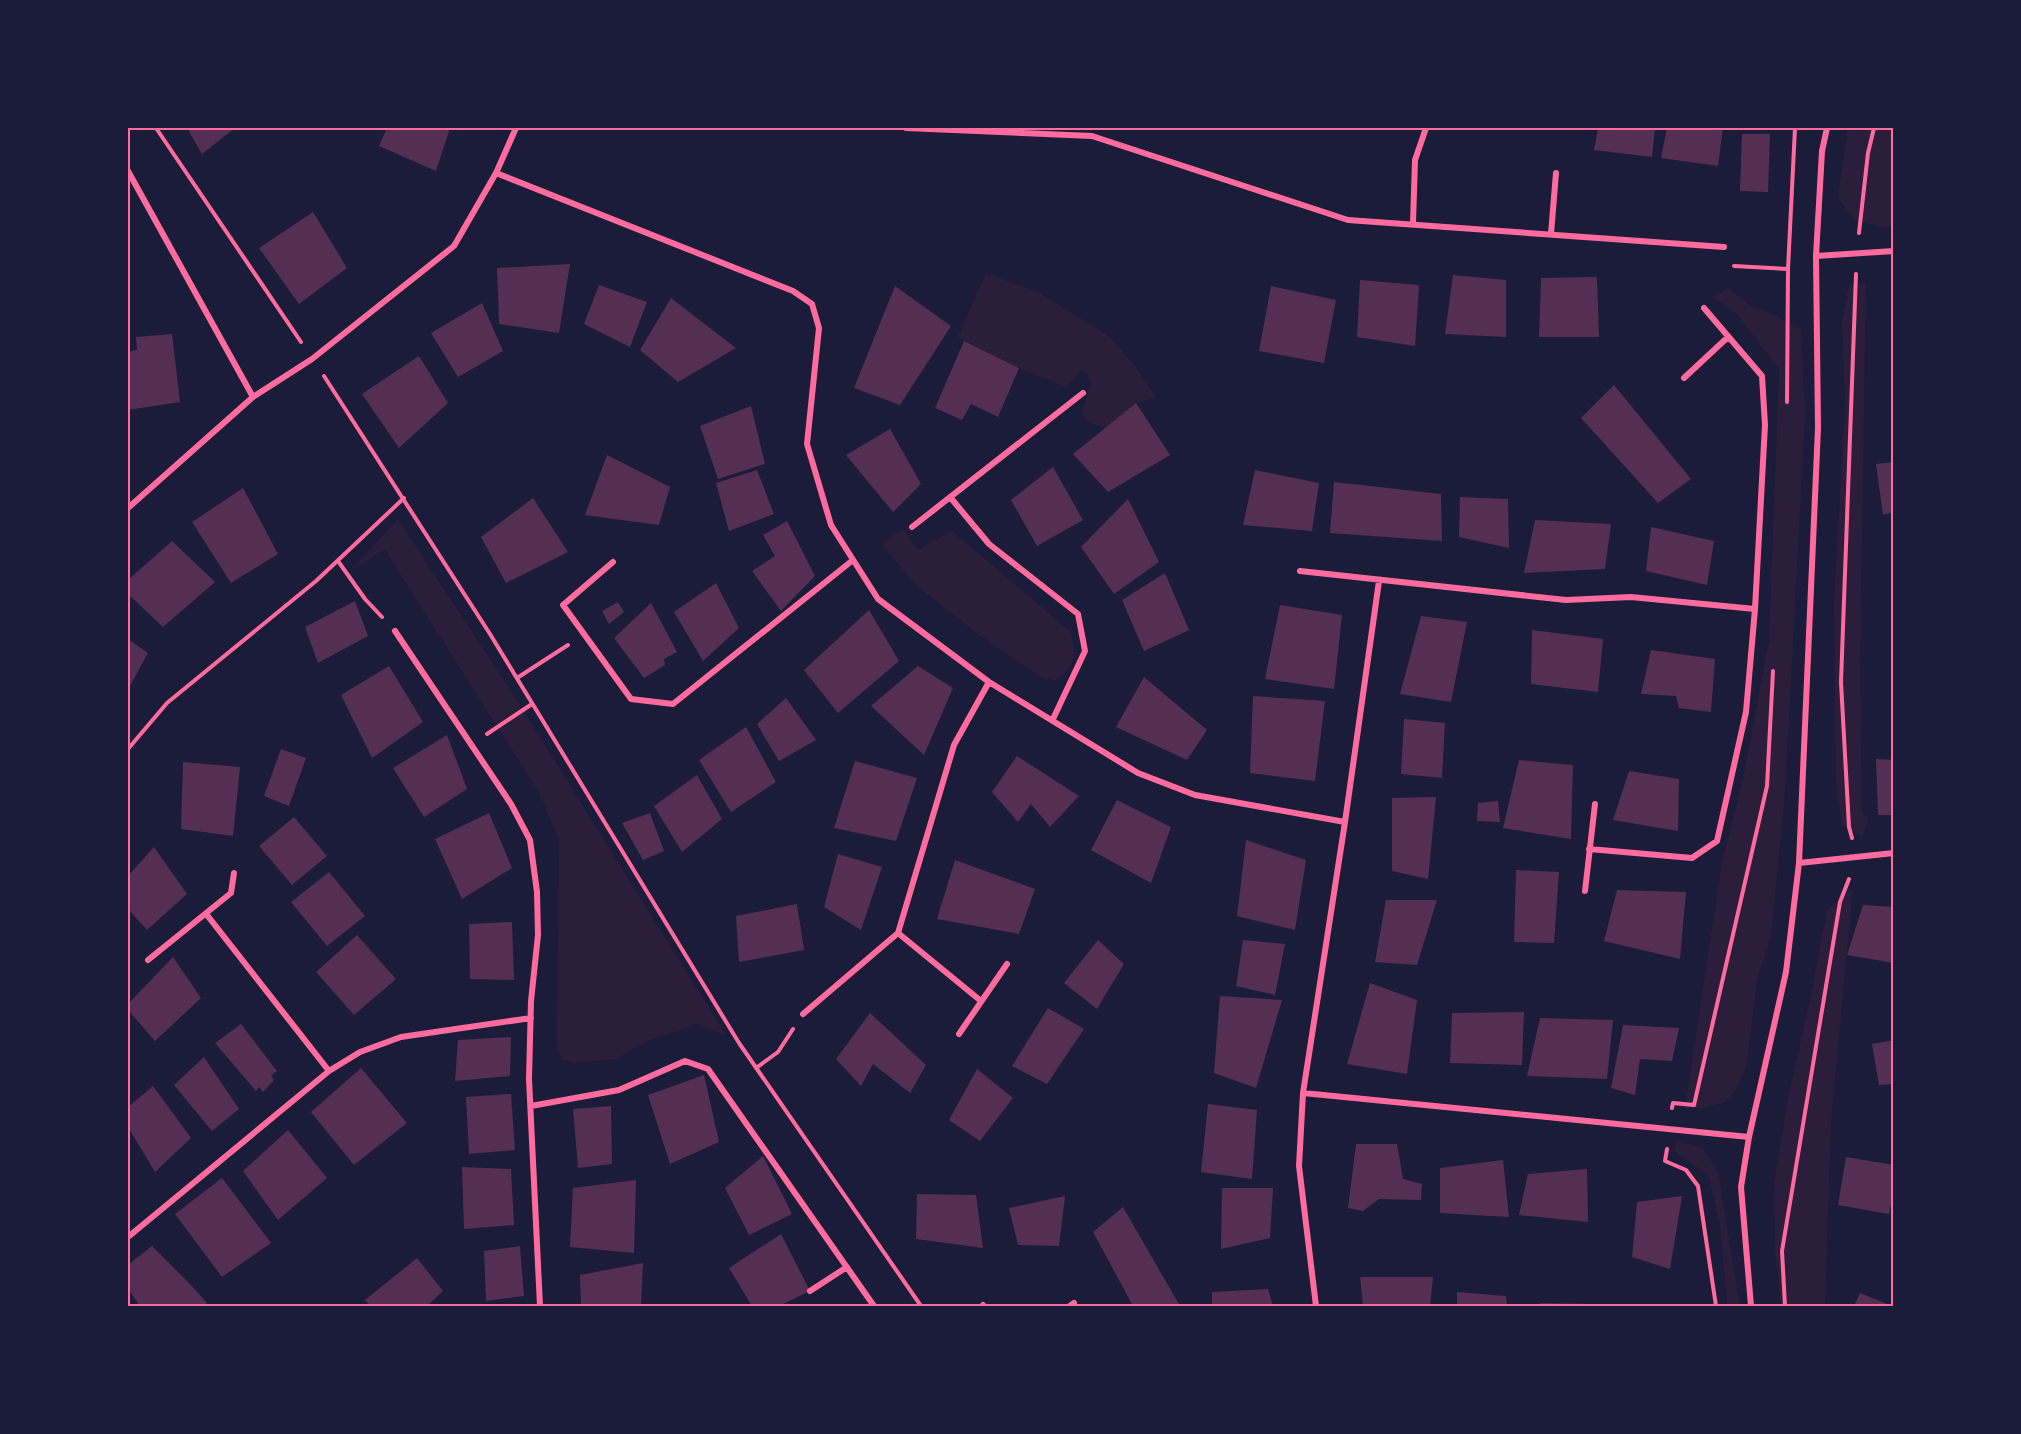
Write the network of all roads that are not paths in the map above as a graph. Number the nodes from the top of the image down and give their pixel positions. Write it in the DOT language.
graph roads {
  1 [pos="516,128"];
  2 [pos="906,128"];
  3 [pos="1094,128"];
  4 [pos="1426,128"];
  5 [pos="1827,128"];
  6 [pos="1092,136"];
  7 [pos="128,171"];
  8 [pos="496,172"];
  9 [pos="1556,173"];
  10 [pos="1413,223"];
  11 [pos="1551,234"];
  12 [pos="1724,247"];
  13 [pos="1893,251"];
  14 [pos="1816,256"];
  15 [pos="1704,308"];
  16 [pos="1728,337"];
  17 [pos="1684,378"];
  18 [pos="1083,393"];
  19 [pos="253,397"];
  20 [pos="950,497"];
  21 [pos="128,508"];
  22 [pos="912,527"];
  23 [pos="853,560"];
  24 [pos="613,562"];
  25 [pos="1300,572"];
  26 [pos="1379,581"];
  27 [pos="1755,609"];
  28 [pos="395,631"];
  29 [pos="989,682"];
  30 [pos="1053,719"];
  31 [pos="1595,804"];
  32 [pos="1346,822"];
  33 [pos="1589,849"];
  34 [pos="1893,853"];
  35 [pos="1799,863"];
  36 [pos="234,873"];
  37 [pos="1585,891"];
  38 [pos="207,915"];
  39 [pos="898,933"];
  40 [pos="148,960"];
  41 [pos="1007,964"];
  42 [pos="981,1001"];
  43 [pos="803,1014"];
  44 [pos="531,1018"];
  45 [pos="959,1034"];
  46 [pos="329,1071"];
  47 [pos="1303,1093"];
  48 [pos="531,1106"];
  49 [pos="1749,1137"];
  50 [pos="128,1236"];
  51 [pos="848,1267"];
  52 [pos="810,1291"];
  53 [pos="540,1306"];
  54 [pos="874,1306"];
  55 [pos="1316,1306"];
  56 [pos="1751,1306"];
  1 -- 8 [label="street"];
  2 -- 6 [label="street"];
  3 -- 6 [label="street"];
  4 -- 10 [label="street"];
  5 -- 14 [label="street"];
  6 -- 10 [label="street"];
  7 -- 19 [label="street"];
  8 -- 19 [label="street"];
  8 -- 23 [label="street"];
  9 -- 11 [label="street"];
  10 -- 11 [label="street"];
  11 -- 12 [label="street"];
  13 -- 14 [label="street"];
  14 -- 35 [label="street"];
  15 -- 16 [label="street"];
  16 -- 17 [label="street"];
  16 -- 27 [label="street"];
  18 -- 20 [label="street"];
  19 -- 21 [label="street"];
  20 -- 22 [label="street"];
  20 -- 30 [label="street"];
  23 -- 24 [label="street"];
  23 -- 29 [label="street"];
  25 -- 26 [label="street"];
  26 -- 27 [label="street"];
  26 -- 32 [label="street"];
  27 -- 33 [label="street"];
  28 -- 44 [label="street"];
  29 -- 30 [label="street"];
  29 -- 39 [label="street"];
  30 -- 32 [label="street"];
  31 -- 33 [label="street"];
  32 -- 47 [label="street"];
  33 -- 37 [label="street"];
  34 -- 35 [label="street"];
  35 -- 49 [label="street"];
  36 -- 38 [label="street"];
  38 -- 40 [label="street"];
  38 -- 46 [label="street"];
  39 -- 42 [label="street"];
  39 -- 43 [label="street"];
  41 -- 42 [label="street"];
  42 -- 45 [label="street"];
  44 -- 46 [label="street"];
  44 -- 48 [label="street"];
  46 -- 50 [label="street"];
  47 -- 49 [label="street"];
  47 -- 55 [label="street"];
  48 -- 51 [label="street"];
  48 -- 53 [label="street"];
  49 -- 56 [label="street"];
  51 -- 52 [label="street"];
  51 -- 54 [label="street"];
}
